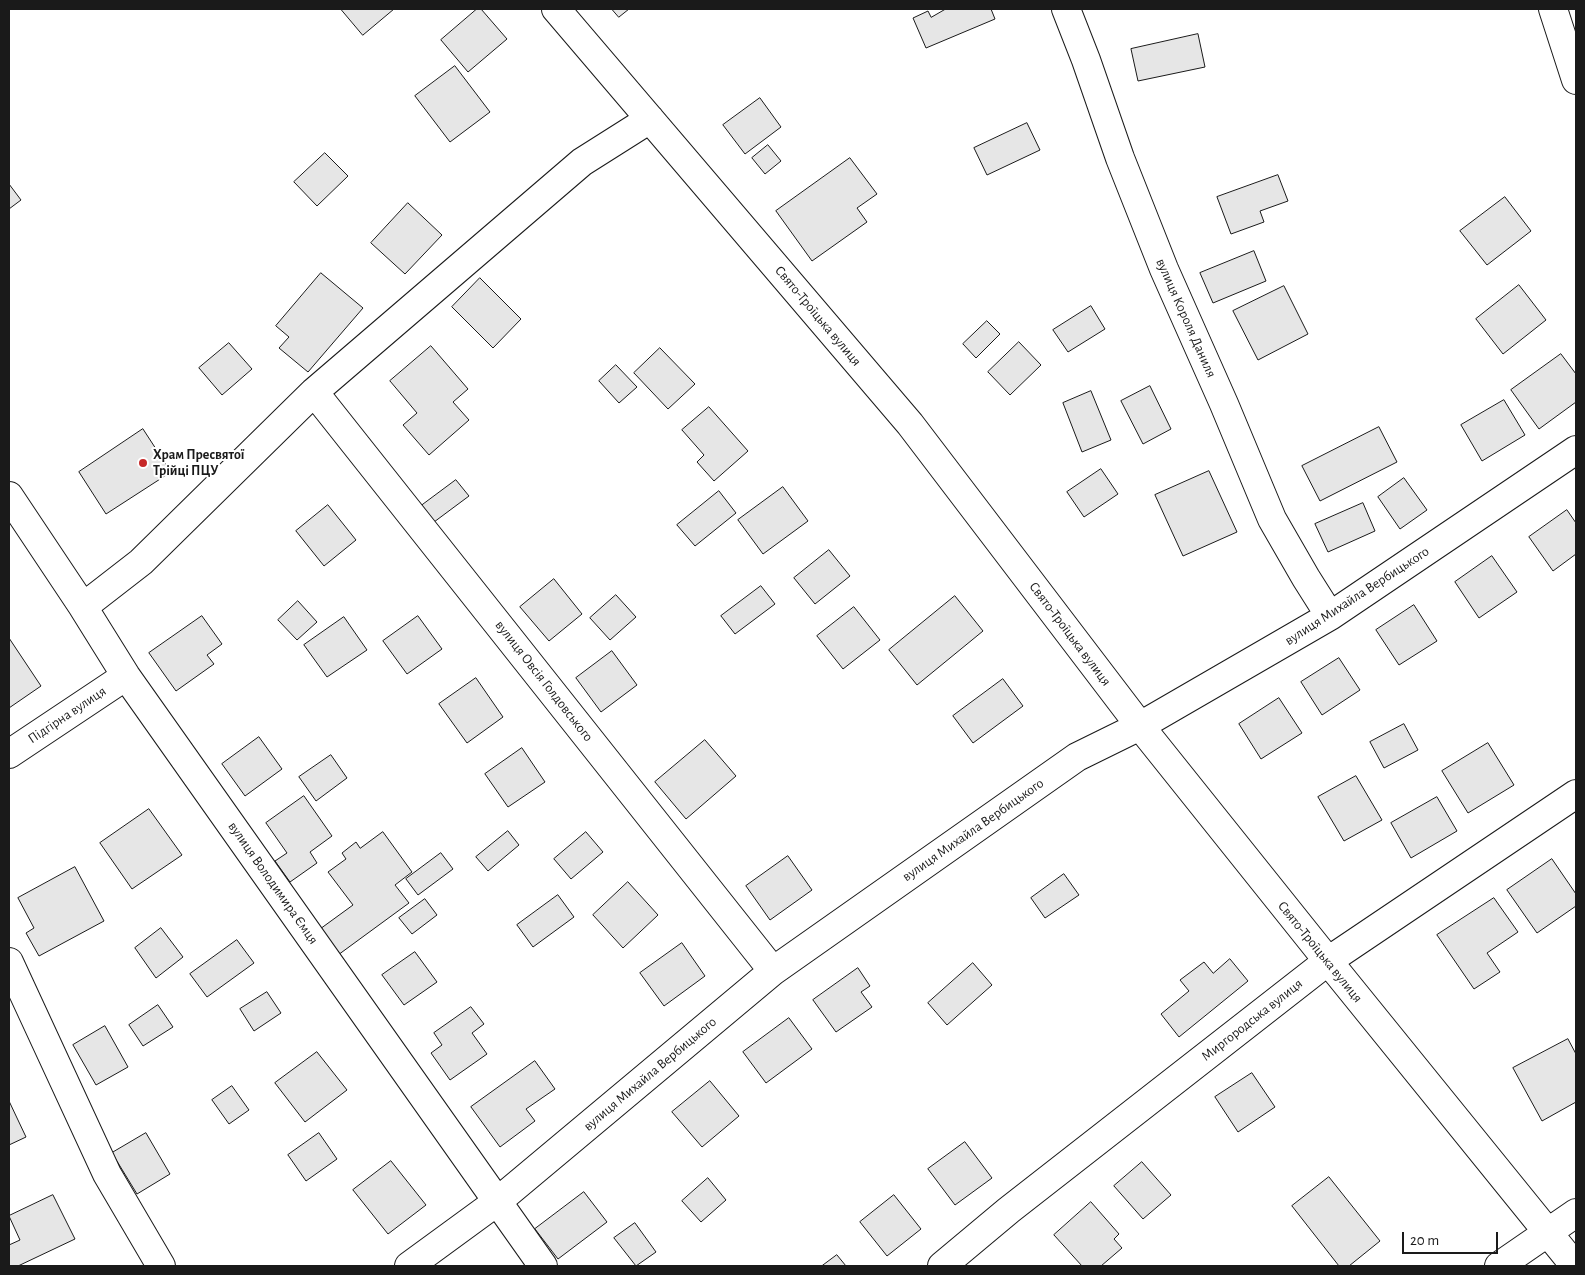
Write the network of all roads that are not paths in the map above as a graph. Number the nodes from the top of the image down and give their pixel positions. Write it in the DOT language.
graph roads {
  1 [pos="556,9"];
  2 [pos="1066,9"];
  3 [pos="1553,9"];
  4 [pos="1576,80"];
  5 [pos="650,119"];
  6 [pos="314,392"];
  7 [pos="1576,450"];
  8 [pos="9,496"];
  9 [pos="84,607"];
  10 [pos="1330,616"];
  11 [pos="126,676"];
  12 [pos="1140,726"];
  13 [pos="9,754"];
  14 [pos="1576,794"];
  15 [pos="1328,961"];
  16 [pos="9,962"];
  17 [pos="773,971"];
  18 [pos="498,1201"];
  19 [pos="1576,1212"];
  20 [pos="1548,1233"];
  21 [pos="161,1266"];
  22 [pos="409,1266"];
  23 [pos="543,1266"];
  24 [pos="942,1266"];
  25 [pos="1499,1266"];
  26 [pos="1575,1266"];
  1 -- 5 [label="street, Свято-Троїцька вулиця"];
  2 -- 10 [label="street, вулиця Короля Даниля"];
  3 -- 4 [label="street"];
  5 -- 6 [label="street"];
  5 -- 12 [label="street, Свято-Троїцька вулиця"];
  6 -- 9 [label="street"];
  6 -- 17 [label="street, вулиця Овсія Голдовського"];
  7 -- 10 [label="street, вулиця Михайла Вербицького"];
  8 -- 9 [label="street, вулиця Володимира Ємця"];
  9 -- 11 [label="street, вулиця Володимира Ємця"];
  10 -- 12 [label="street, вулиця Михайла Вербицького"];
  11 -- 13 [label="street, Підгірна вулиця"];
  11 -- 18 [label="street, вулиця Володимира Ємця"];
  12 -- 15 [label="street, Свято-Троїцька вулиця"];
  12 -- 17 [label="street, вулиця Михайла Вербицького"];
  14 -- 15 [label="street, Миргородська вулиця"];
  15 -- 20 [label="street, Свято-Троїцька вулиця"];
  15 -- 24 [label="street, Миргородська вулиця"];
  16 -- 21 [label="street"];
  17 -- 18 [label="street, вулиця Михайла Вербицького"];
  18 -- 22 [label="street, вулиця Михайла Вербицького"];
  18 -- 23 [label="street, вулиця Володимира Ємця"];
  19 -- 20 [label="street"];
  20 -- 25 [label="street"];
  20 -- 26 [label="street, Свято-Троїцька вулиця"];
}
